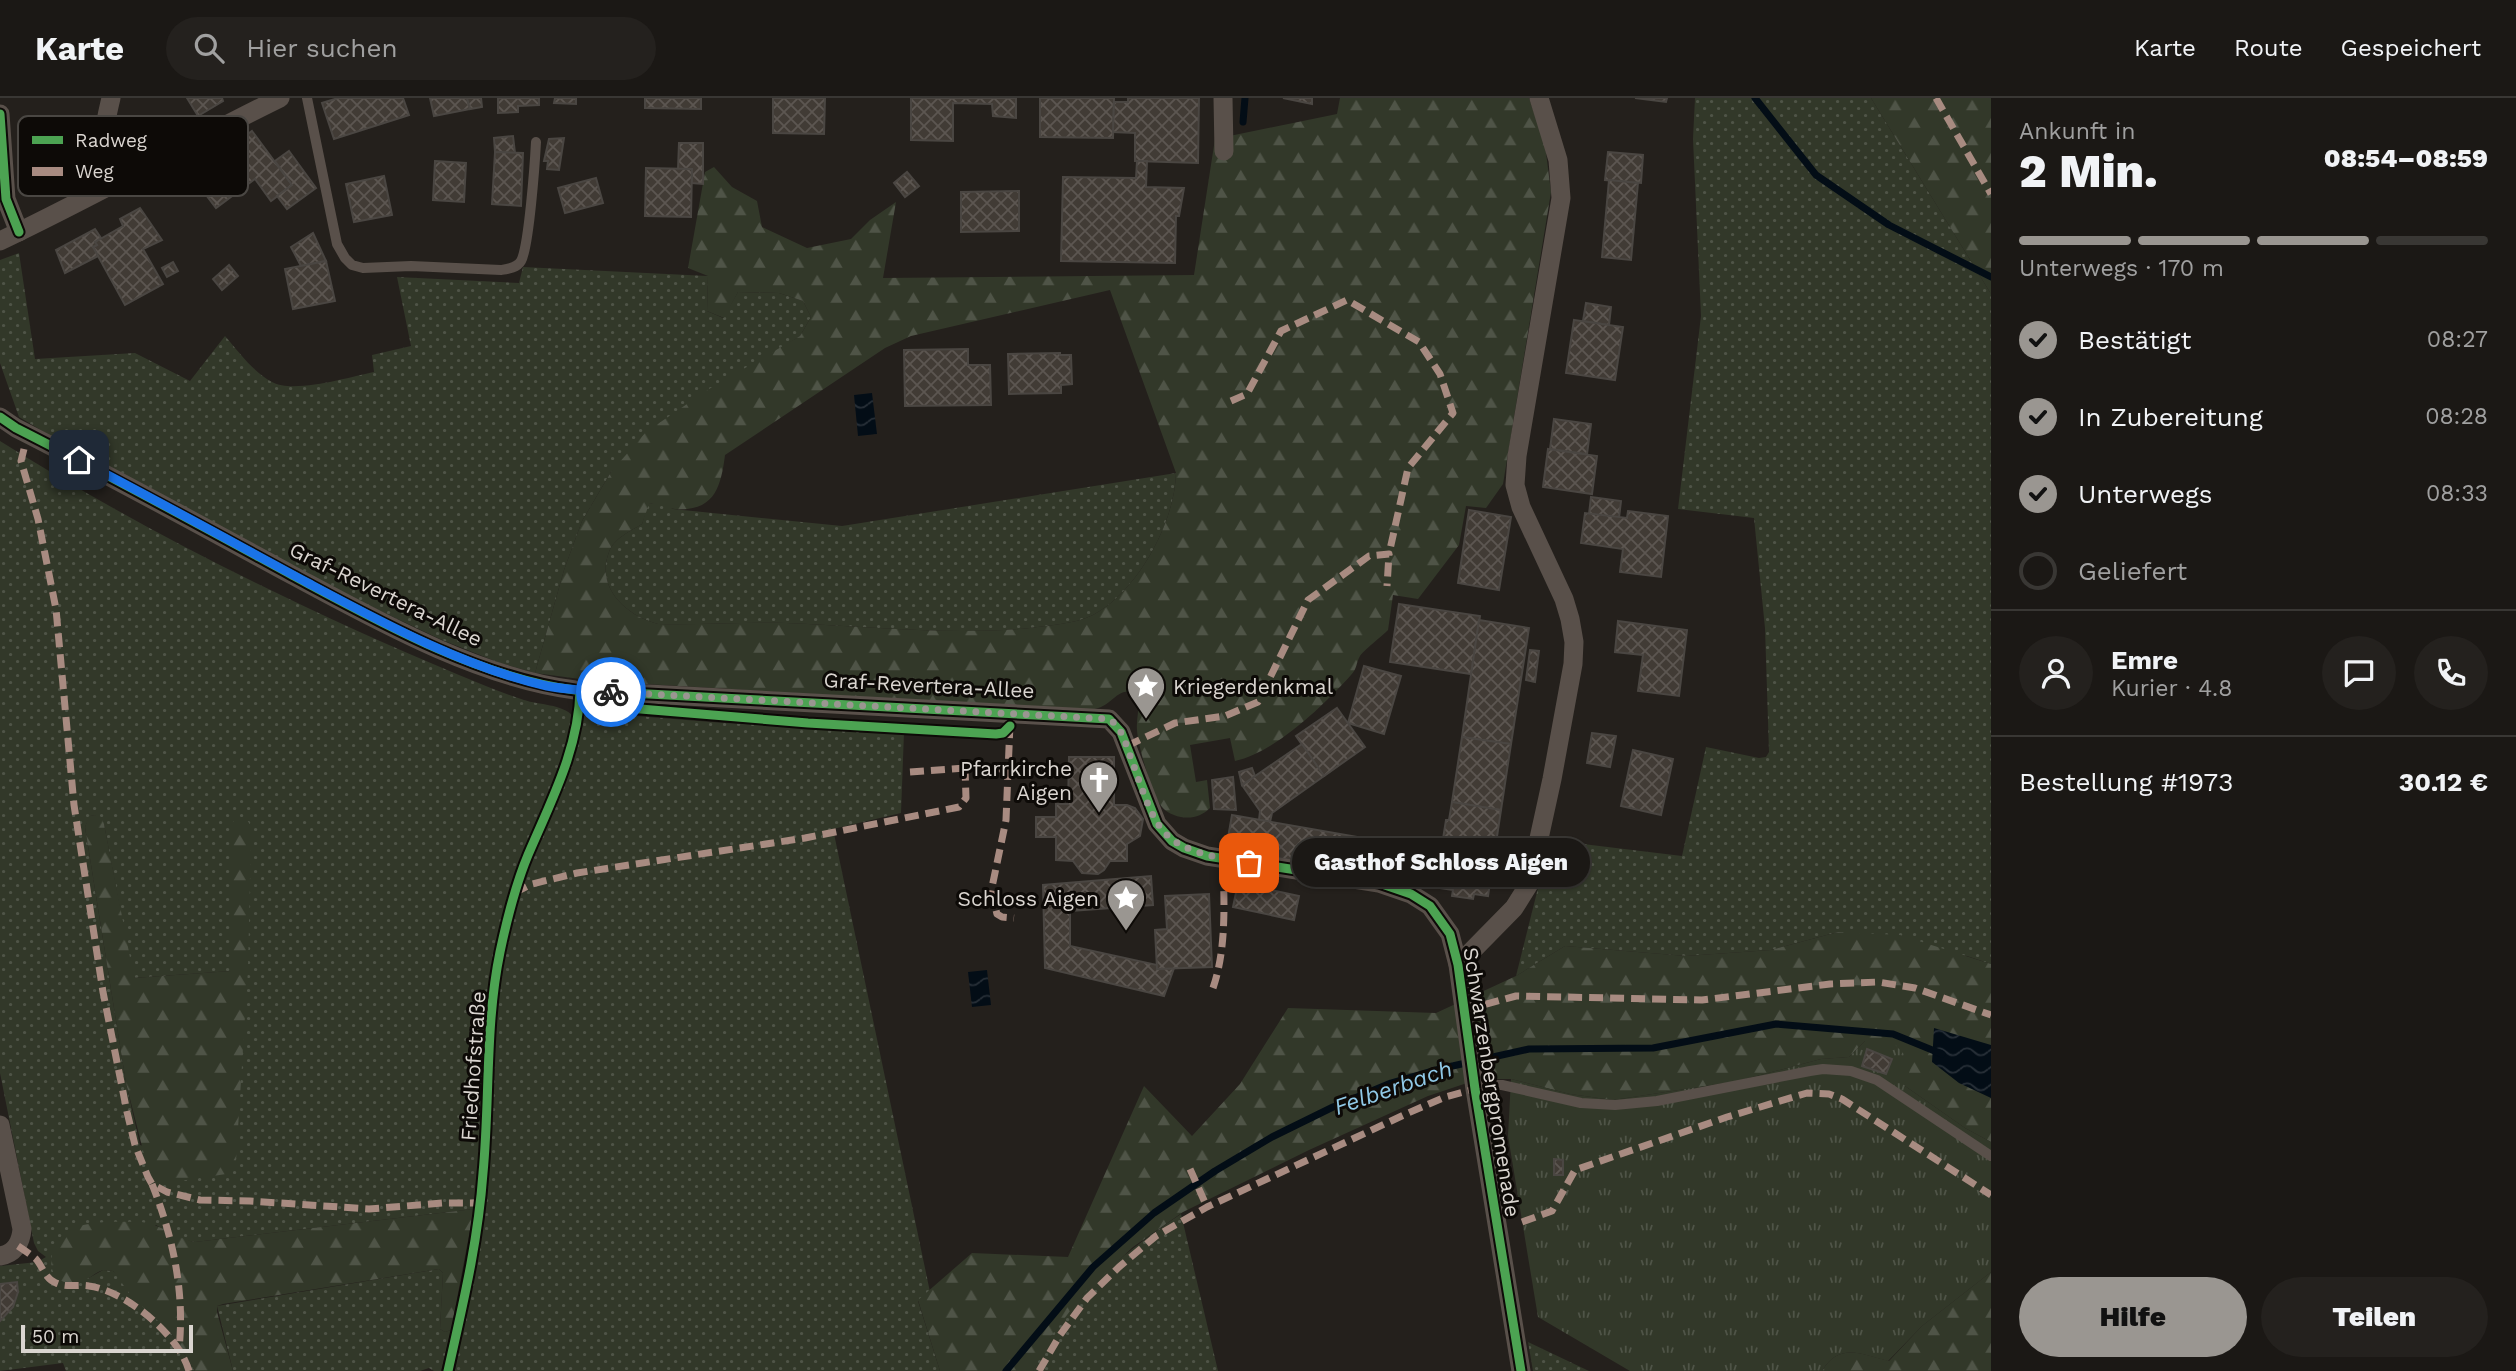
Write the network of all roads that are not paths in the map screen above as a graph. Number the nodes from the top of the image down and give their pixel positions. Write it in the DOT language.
graph roads {
  1 [pos="111,98"];
  2 [pos="280,98"];
  3 [pos="307,98"];
  4 [pos="1223,98"];
  5 [pos="1539,98"];
  6 [pos="0,114"];
  7 [pos="108,116"];
  8 [pos="245,116"];
  9 [pos="536,142"];
  10 [pos="1224,151"];
  11 [pos="89,196"];
  12 [pos="19,232"];
  13 [pos="0,241"];
  14 [pos="0,417"];
  15 [pos="1118,726"];
  16 [pos="1458,965"];
  17 [pos="1474,1081"];
  18 [pos="0,1125"];
  19 [pos="1991,1156"];
  20 [pos="0,1256"];
  21 [pos="1521,1371"];
  1 -- 7 [label="street"];
  2 -- 8 [label="street"];
  3 -- 9 [label="lane"];
  4 -- 10 [label="street"];
  5 -- 16 [label="street"];
  6 -- 12 [label="street"];
  11 -- 12 [label="street"];
  12 -- 13 [label="street"];
  14 -- 15 [label="street, Graf-Revertera-Allee"];
  15 -- 16 [label="street, Schwarzenbergpromenade"];
  16 -- 17 [label="street, Schwarzenbergpromenade"];
  17 -- 19 [label="lane"];
  17 -- 21 [label="street, Schwarzenbergpromenade"];
  18 -- 20 [label="street"];
}
